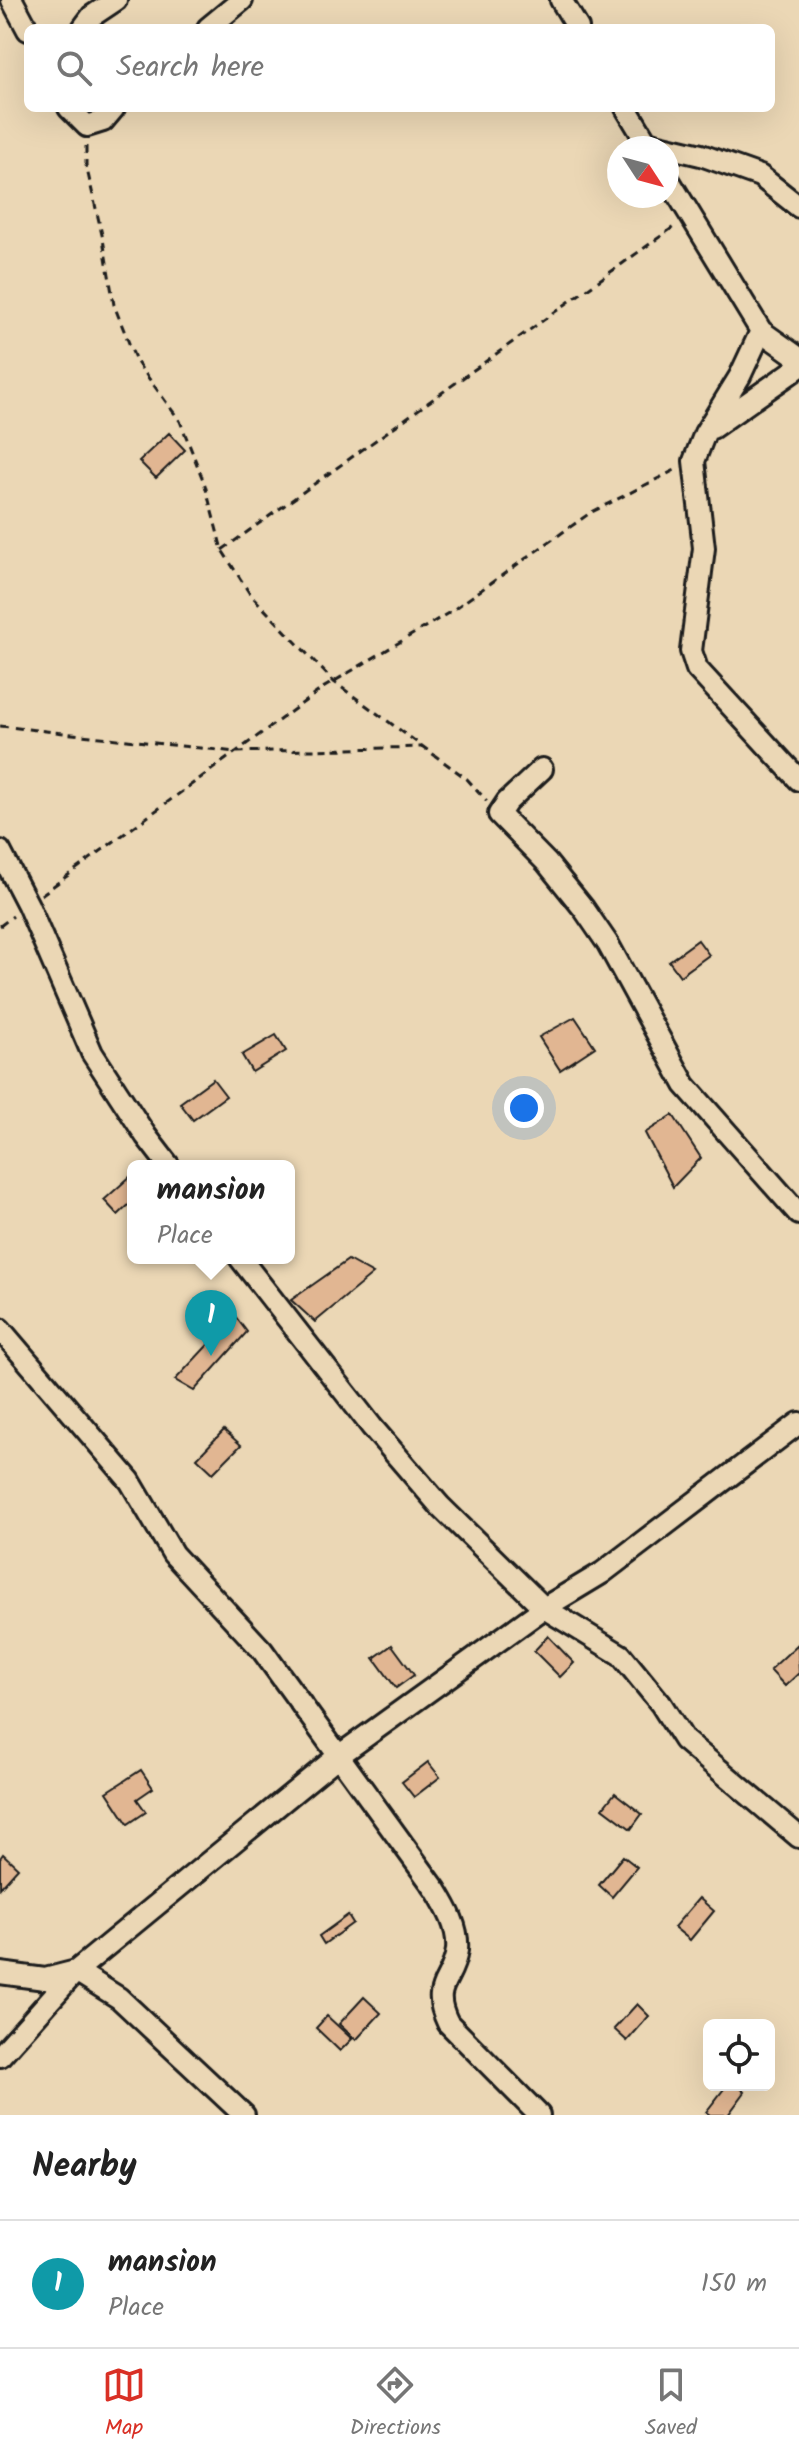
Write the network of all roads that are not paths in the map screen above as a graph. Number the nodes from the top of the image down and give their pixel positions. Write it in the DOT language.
graph roads {
  1 [pos="12,0"];
  2 [pos="116,0"];
  3 [pos="242,0"];
  4 [pos="561,0"];
  5 [pos="25,24"];
  6 [pos="86,24"];
  7 [pos="213,24"];
  8 [pos="576,24"];
  9 [pos="111,112"];
  10 [pos="628,112"];
  11 [pos="75,114"];
  12 [pos="643,136"];
  13 [pos="679,151"];
  14 [pos="679,197"];
  15 [pos="799,207"];
  16 [pos="761,331"];
  17 [pos="799,358"];
  18 [pos="799,367"];
  19 [pos="705,433"];
  20 [pos="542,769"];
  21 [pos="799,780"];
  22 [pos="0,851"];
  23 [pos="164,1160"];
  24 [pos="799,1214"];
  25 [pos="245,1264"];
  26 [pos="0,1329"];
  27 [pos="0,1351"];
  28 [pos="21,1353"];
  29 [pos="799,1423"];
  30 [pos="544,1608"];
  31 [pos="337,1757"];
  32 [pos="799,1837"];
  33 [pos="76,1971"];
  34 [pos="0,1973"];
  35 [pos="0,2056"];
  36 [pos="244,2115"];
  37 [pos="539,2115"];
  1 -- 5 [label="street"];
  2 -- 6 [label="street"];
  3 -- 7 [label="street"];
  4 -- 8 [label="street"];
  9 -- 11 [label="street"];
  10 -- 12 [label="street"];
  13 -- 15 [label="street"];
  14 -- 16 [label="street"];
  16 -- 17 [label="street"];
  16 -- 19 [label="street"];
  18 -- 19 [label="street"];
  19 -- 21 [label="street"];
  20 -- 24 [label="street"];
  22 -- 23 [label="street"];
  25 -- 30 [label="street"];
  26 -- 28 [label="street"];
  27 -- 28 [label="street"];
  28 -- 31 [label="street"];
  29 -- 30 [label="street"];
  30 -- 31 [label="street"];
  30 -- 32 [label="street"];
  31 -- 33 [label="street"];
  31 -- 37 [label="street"];
  33 -- 34 [label="street"];
  33 -- 35 [label="street"];
  33 -- 36 [label="street"];
}
